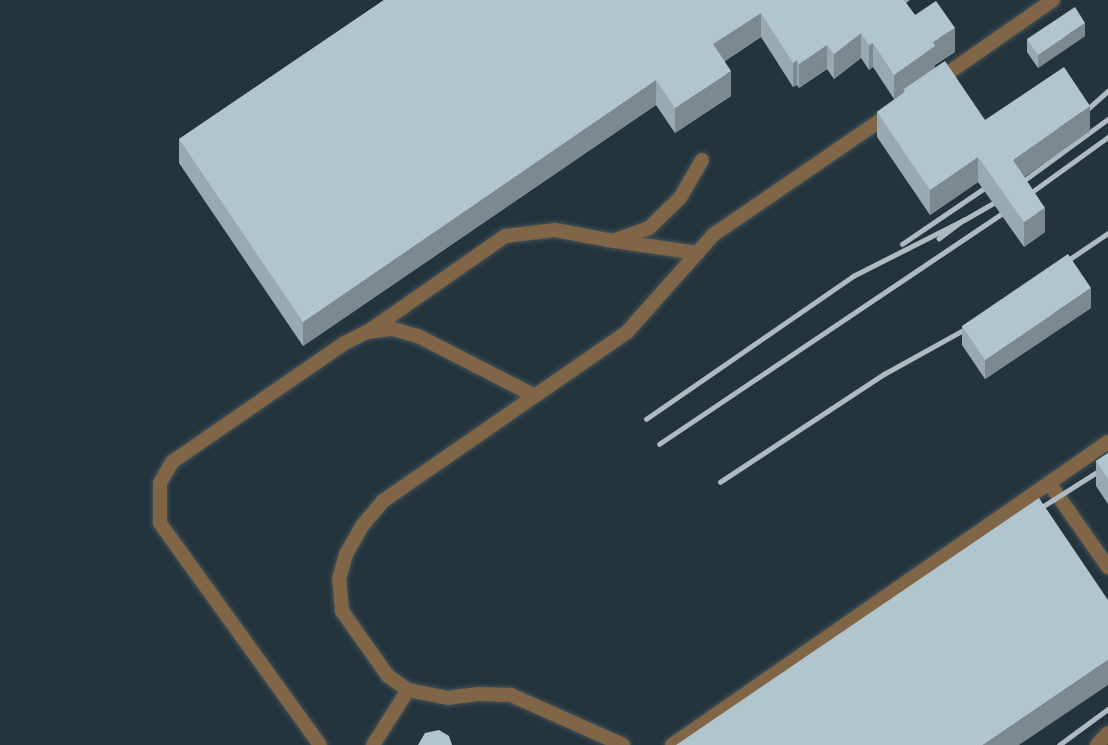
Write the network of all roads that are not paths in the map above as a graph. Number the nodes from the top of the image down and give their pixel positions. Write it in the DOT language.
graph roads {
  1 [pos="1053,0"];
  2 [pos="927,88"];
  3 [pos="900,106"];
  4 [pos="702,160"];
  5 [pos="613,241"];
  6 [pos="697,253"];
  7 [pos="368,332"];
  8 [pos="536,396"];
  9 [pos="1108,442"];
  10 [pos="1049,483"];
  11 [pos="1108,567"];
  12 [pos="408,690"];
  13 [pos="1108,734"];
  14 [pos="320,745"];
  15 [pos="373,745"];
  16 [pos="623,745"];
  17 [pos="672,745"];
  18 [pos="1097,745"];
  1 -- 2 [label="lane"];
  3 -- 6 [label="lane"];
  4 -- 5 [label="lane"];
  5 -- 6 [label="lane"];
  5 -- 7 [label="lane"];
  6 -- 8 [label="lane"];
  7 -- 8 [label="lane"];
  7 -- 14 [label="lane"];
  8 -- 12 [label="lane"];
  9 -- 10 [label="lane"];
  10 -- 11 [label="lane"];
  10 -- 17 [label="lane"];
  12 -- 15 [label="lane"];
  12 -- 16 [label="lane"];
  13 -- 18 [label="lane"];
}
